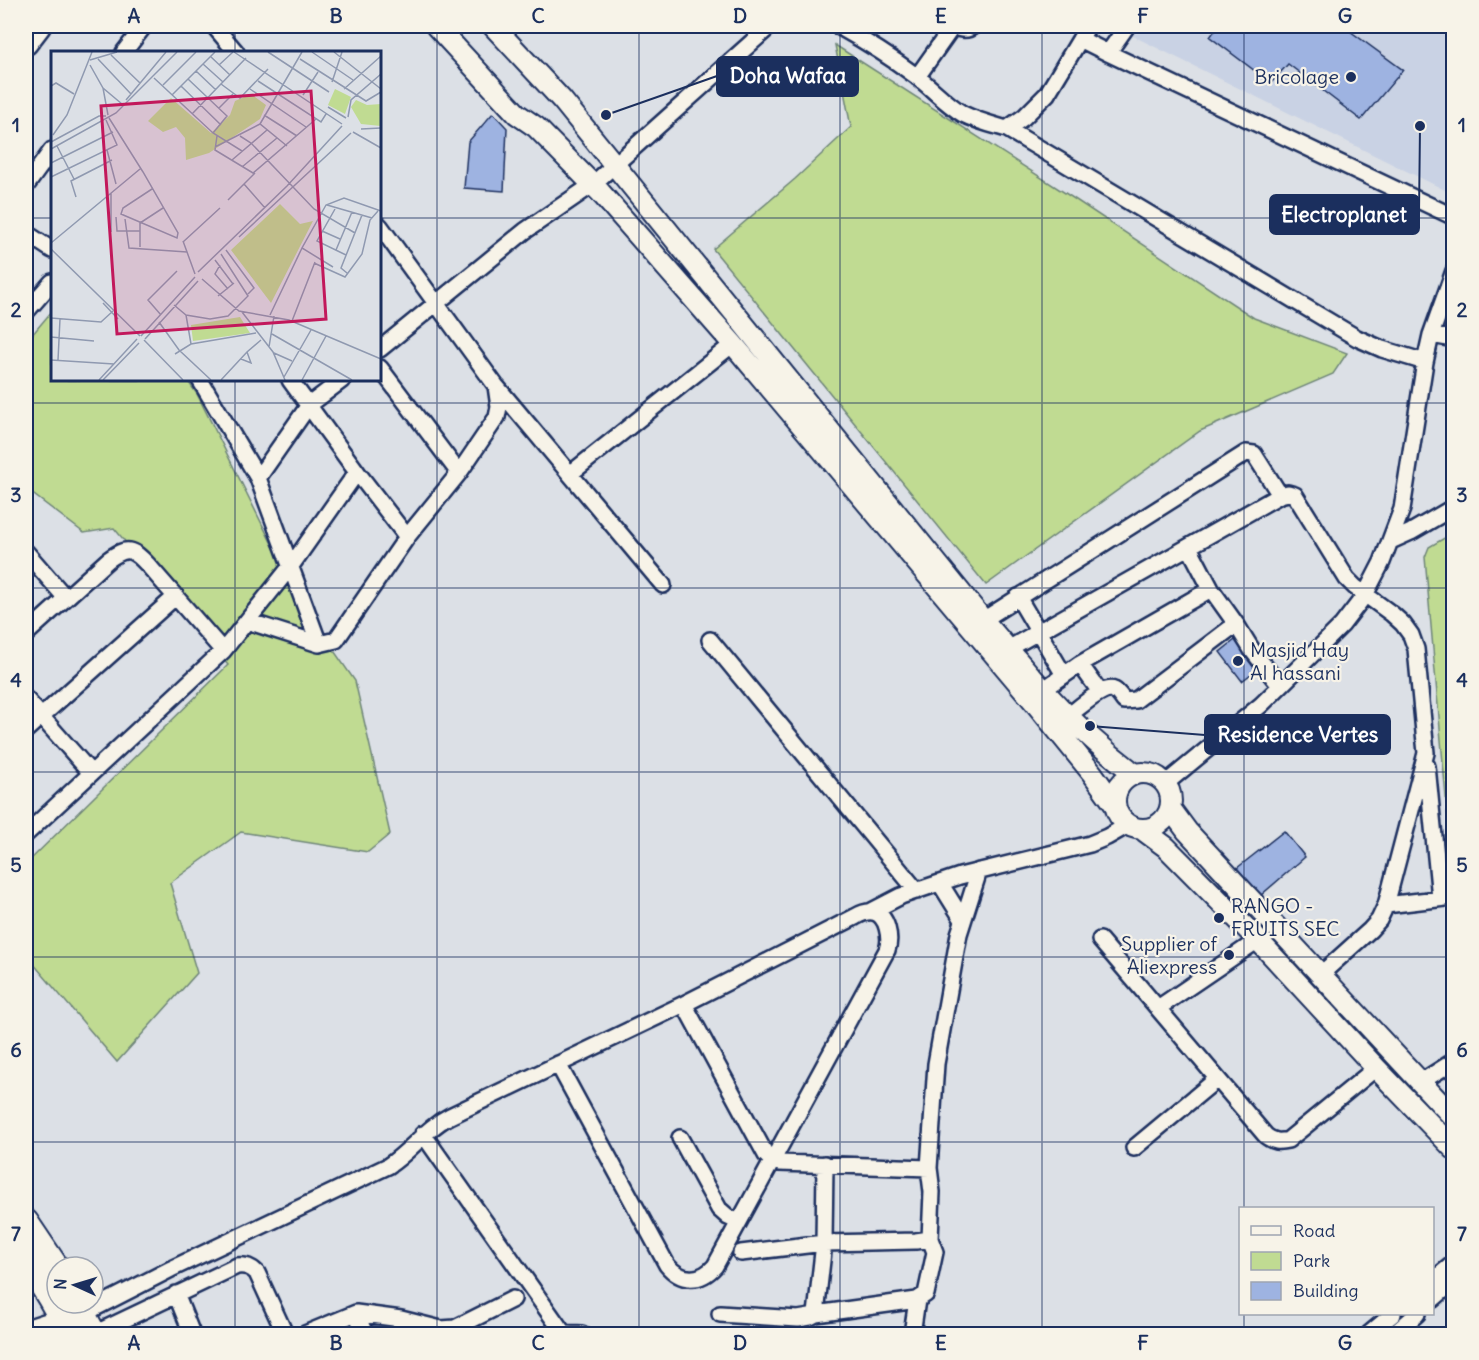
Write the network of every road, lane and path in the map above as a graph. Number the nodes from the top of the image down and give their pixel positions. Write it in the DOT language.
graph roads {
  1 [pos="39,26"];
  2 [pos="144,26"];
  3 [pos="214,26"];
  4 [pos="436,26"];
  5 [pos="494,26"];
  6 [pos="770,26"];
  7 [pos="838,26"];
  8 [pos="953,26"];
  9 [pos="974,26"];
  10 [pos="1127,26"];
  11 [pos="861,31"];
  12 [pos="1084,32"];
  13 [pos="26,43"];
  14 [pos="231,50"];
  15 [pos="125,51"];
  16 [pos="1108,53"];
  17 [pos="917,76"];
  18 [pos="1007,129"];
  19 [pos="51,151"];
  20 [pos="614,165"];
  21 [pos="592,185"];
  22 [pos="26,186"];
  23 [pos="1454,217"];
  24 [pos="381,227"];
  25 [pos="26,233"];
  26 [pos="51,249"];
  27 [pos="1454,271"];
  28 [pos="51,283"];
  29 [pos="436,302"];
  30 [pos="26,312"];
  31 [pos="1431,335"];
  32 [pos="1454,339"];
  33 [pos="733,344"];
  34 [pos="381,349"];
  35 [pos="1425,362"];
  36 [pos="381,369"];
  37 [pos="201,381"];
  38 [pos="291,381"];
  39 [pos="341,381"];
  40 [pos="496,386"];
  41 [pos="309,405"];
  42 [pos="357,472"];
  43 [pos="459,473"];
  44 [pos="570,474"];
  45 [pos="258,478"];
  46 [pos="1280,495"];
  47 [pos="1454,507"];
  48 [pos="407,537"];
  49 [pos="1390,541"];
  50 [pos="1189,547"];
  51 [pos="26,552"];
  52 [pos="291,566"];
  53 [pos="663,585"];
  54 [pos="1210,589"];
  55 [pos="1365,595"];
  56 [pos="176,596"];
  57 [pos="65,597"];
  58 [pos="1018,597"];
  59 [pos="983,620"];
  60 [pos="247,621"];
  61 [pos="1236,624"];
  62 [pos="1038,632"];
  63 [pos="26,634"];
  64 [pos="710,640"];
  65 [pos="319,644"];
  66 [pos="1008,649"];
  67 [pos="223,651"];
  68 [pos="1080,664"];
  69 [pos="1064,675"];
  70 [pos="1280,686"];
  71 [pos="1043,690"];
  72 [pos="1100,692"];
  73 [pos="26,699"];
  74 [pos="41,716"];
  75 [pos="1068,716"];
  76 [pos="26,730"];
  77 [pos="1426,753"];
  78 [pos="91,773"];
  79 [pos="1135,774"];
  80 [pos="1165,784"];
  81 [pos="1115,805"];
  82 [pos="1170,808"];
  83 [pos="1136,828"];
  84 [pos="26,834"];
  85 [pos="979,871"];
  86 [pos="940,883"];
  87 [pos="917,891"];
  88 [pos="1447,897"];
  89 [pos="1386,905"];
  90 [pos="872,911"];
  91 [pos="963,920"];
  92 [pos="1100,940"];
  93 [pos="1258,940"];
  94 [pos="1320,975"];
  95 [pos="684,1004"];
  96 [pos="1158,1008"];
  97 [pos="1454,1061"];
  98 [pos="558,1064"];
  99 [pos="1376,1068"];
  100 [pos="1217,1079"];
  101 [pos="1421,1082"];
  102 [pos="1454,1118"];
  103 [pos="423,1134"];
  104 [pos="680,1138"];
  105 [pos="1134,1149"];
  106 [pos="1454,1149"];
  107 [pos="771,1160"];
  108 [pos="825,1164"];
  109 [pos="929,1168"];
  110 [pos="26,1222"];
  111 [pos="739,1222"];
  112 [pos="930,1239"];
  113 [pos="824,1243"];
  114 [pos="741,1253"];
  115 [pos="48,1255"];
  116 [pos="26,1261"];
  117 [pos="1454,1263"];
  118 [pos="1434,1279"];
  119 [pos="1454,1281"];
  120 [pos="176,1294"];
  121 [pos="1434,1298"];
  122 [pos="513,1299"];
  123 [pos="917,1300"];
  124 [pos="356,1313"];
  125 [pos="720,1314"];
  126 [pos="816,1314"];
  127 [pos="1393,1315"];
  128 [pos="1416,1315"];
  129 [pos="76,1325"];
  130 [pos="26,1328"];
  131 [pos="564,1334"];
  132 [pos="192,1335"];
  133 [pos="285,1335"];
  134 [pos="305,1335"];
  135 [pos="365,1335"];
  136 [pos="582,1335"];
  137 [pos="912,1335"];
  138 [pos="1369,1335"];
  139 [pos="1394,1335"];
  1 -- 13 [label="main road"];
  2 -- 15 [label="street"];
  3 -- 14 [label="street"];
  4 -- 21 [label="street"];
  5 -- 20 [label="street"];
  6 -- 20 [label="street"];
  7 -- 11 [label="street"];
  8 -- 9 [label="street"];
  8 -- 17 [label="street"];
  10 -- 16 [label="street"];
  11 -- 17 [label="street"];
  12 -- 16 [label="street"];
  12 -- 18 [label="street"];
  16 -- 23 [label="street"];
  17 -- 18 [label="street"];
  18 -- 35 [label="street"];
  19 -- 22 [label="street"];
  20 -- 21 [label="street"];
  20 -- 59 [label="street"];
  21 -- 29 [label="street"];
  21 -- 33 [label="street"];
  24 -- 29 [label="street"];
  25 -- 26 [label="street"];
  27 -- 31 [label="street"];
  28 -- 30 [label="street"];
  29 -- 34 [label="street"];
  29 -- 40 [label="street"];
  31 -- 32 [label="street"];
  31 -- 35 [label="street"];
  33 -- 44 [label="street"];
  33 -- 81 [label="street"];
  35 -- 49 [label="street"];
  36 -- 43 [label="street"];
  37 -- 45 [label="street"];
  38 -- 41 [label="street"];
  39 -- 41 [label="street"];
  40 -- 43 [label="street"];
  40 -- 44 [label="street"];
  41 -- 42 [label="street"];
  41 -- 45 [label="street"];
  42 -- 48 [label="street"];
  42 -- 52 [label="street"];
  43 -- 48 [label="street"];
  44 -- 53 [label="street"];
  45 -- 52 [label="street"];
  46 -- 50 [label="street"];
  46 -- 55 [label="street"];
  46 -- 58 [label="street"];
  47 -- 49 [label="street"];
  48 -- 65 [label="street"];
  49 -- 55 [label="street"];
  50 -- 54 [label="street"];
  50 -- 62 [label="street"];
  51 -- 57 [label="street"];
  52 -- 60 [label="street"];
  52 -- 65 [label="street"];
  54 -- 61 [label="street"];
  54 -- 68 [label="street"];
  55 -- 70 [label="street"];
  55 -- 77 [label="street"];
  56 -- 57 [label="street"];
  56 -- 67 [label="street"];
  56 -- 74 [label="street"];
  57 -- 63 [label="street"];
  58 -- 59 [label="street"];
  58 -- 62 [label="street"];
  59 -- 66 [label="street"];
  60 -- 65 [label="street"];
  60 -- 67 [label="street"];
  61 -- 70 [label="street"];
  61 -- 72 [label="street"];
  62 -- 66 [label="street"];
  62 -- 69 [label="street"];
  64 -- 87 [label="street"];
  66 -- 71 [label="street"];
  67 -- 78 [label="street"];
  68 -- 69 [label="street"];
  68 -- 72 [label="street"];
  69 -- 71 [label="street"];
  70 -- 80 [label="street"];
  71 -- 75 [label="street"];
  72 -- 75 [label="street"];
  73 -- 74 [label="street"];
  74 -- 76 [label="street"];
  74 -- 78 [label="street"];
  75 -- 79 [label="street"];
  77 -- 88 [label="street"];
  77 -- 89 [label="street"];
  78 -- 84 [label="street"];
  79 -- 80 [label="street"];
  79 -- 81 [label="street"];
  80 -- 82 [label="street"];
  81 -- 83 [label="street"];
  82 -- 83 [label="street"];
  82 -- 94 [label="street"];
  83 -- 85 [label="street"];
  83 -- 93 [label="street"];
  85 -- 86 [label="street"];
  85 -- 91 [label="street"];
  86 -- 87 [label="street"];
  86 -- 91 [label="street"];
  87 -- 90 [label="street"];
  88 -- 89 [label="street"];
  89 -- 94 [label="street"];
  90 -- 95 [label="street"];
  90 -- 107 [label="street"];
  91 -- 109 [label="street"];
  92 -- 96 [label="street"];
  93 -- 96 [label="street"];
  93 -- 99 [label="street"];
  94 -- 101 [label="street"];
  95 -- 98 [label="street"];
  95 -- 107 [label="street"];
  96 -- 100 [label="street"];
  97 -- 101 [label="street"];
  98 -- 103 [label="street"];
  98 -- 111 [label="street"];
  99 -- 100 [label="street"];
  99 -- 106 [label="street"];
  100 -- 105 [label="street"];
  101 -- 102 [label="street"];
  103 -- 129 [label="street"];
  103 -- 131 [label="street"];
  104 -- 111 [label="street"];
  107 -- 108 [label="street"];
  107 -- 111 [label="street"];
  108 -- 109 [label="street"];
  108 -- 113 [label="street"];
  109 -- 112 [label="street"];
  110 -- 115 [label="main road"];
  112 -- 113 [label="street"];
  112 -- 123 [label="street"];
  113 -- 114 [label="street"];
  113 -- 126 [label="street"];
  116 -- 129 [label="main road"];
  117 -- 118 [label="street"];
  119 -- 121 [label="street"];
  120 -- 129 [label="street"];
  120 -- 132 [label="street"];
  120 -- 133 [label="street"];
  122 -- 124 [label="street"];
  123 -- 126 [label="street"];
  123 -- 137 [label="street"];
  124 -- 134 [label="street"];
  124 -- 135 [label="street"];
  125 -- 126 [label="street"];
  127 -- 138 [label="street"];
  128 -- 139 [label="street"];
  129 -- 130 [label="street"];
  131 -- 136 [label="street"];
}
